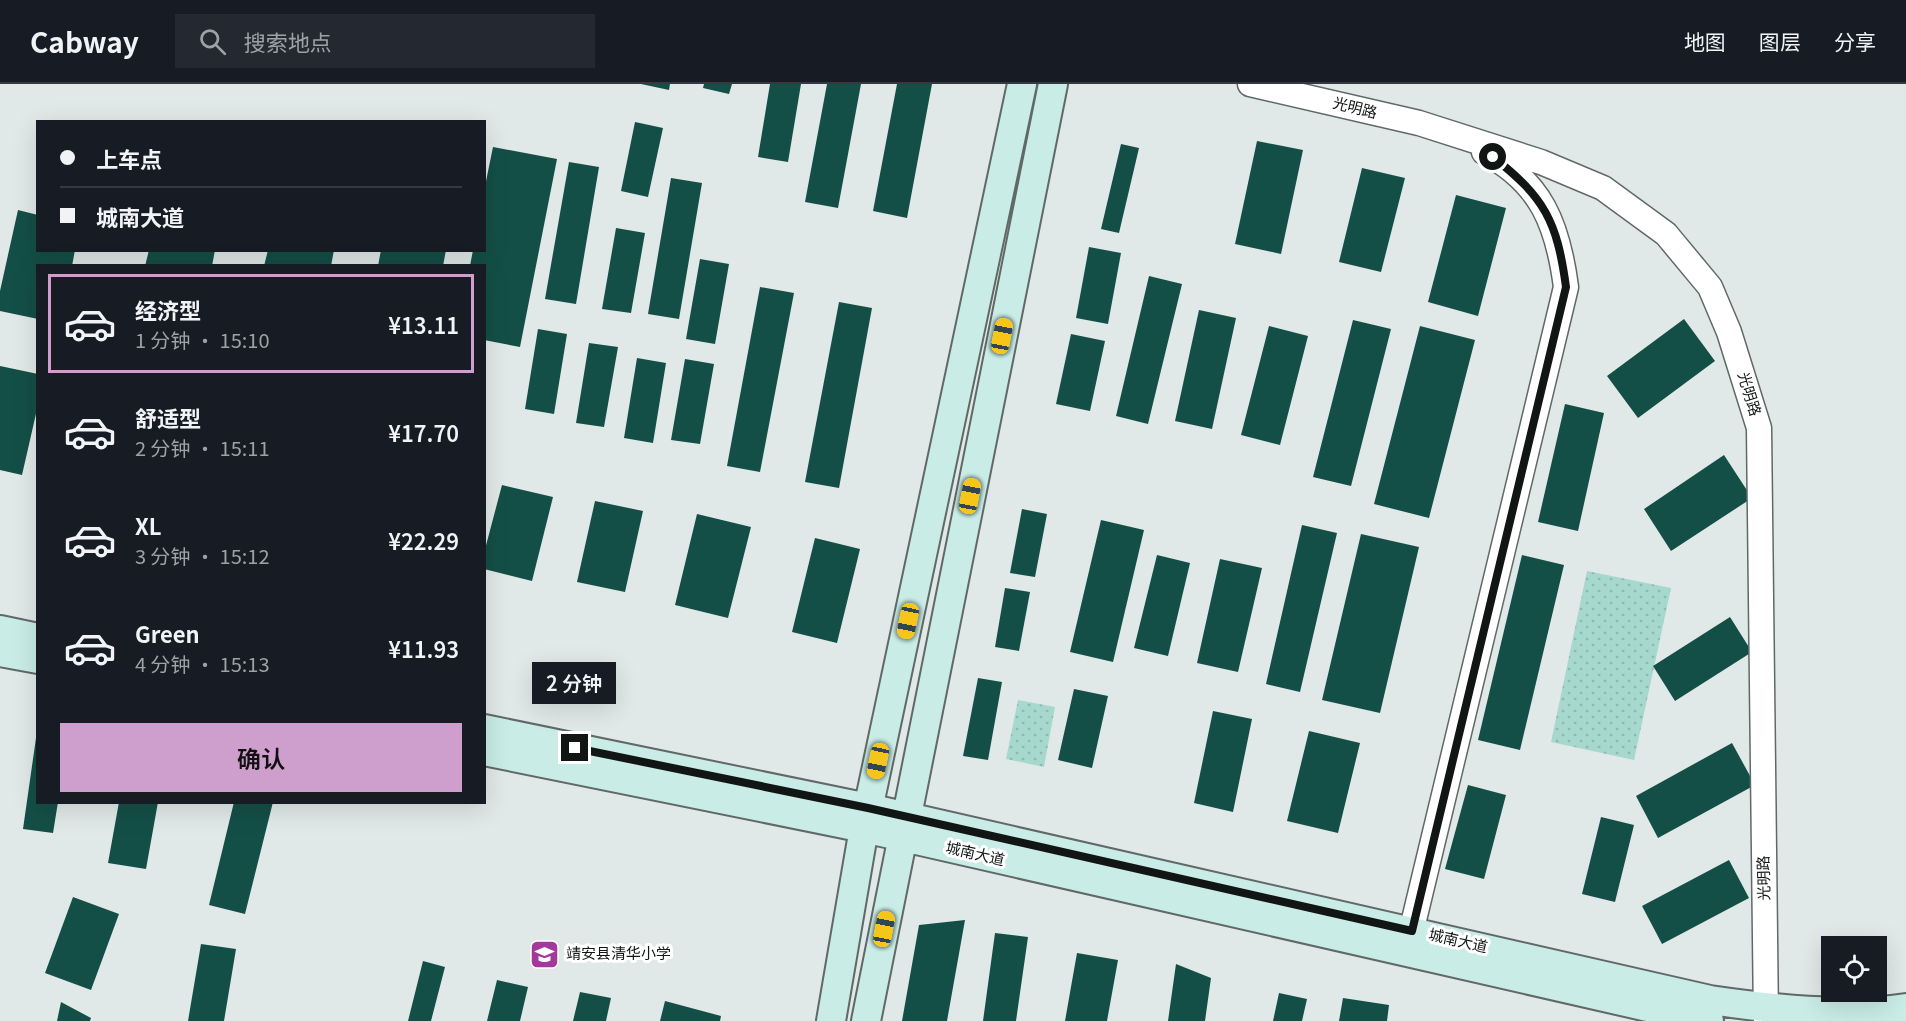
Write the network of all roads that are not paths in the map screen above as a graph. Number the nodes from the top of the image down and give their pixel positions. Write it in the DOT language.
graph roads {
  1 [pos="1022,84"];
  2 [pos="1053,84"];
  3 [pos="1250,84"];
  4 [pos="1419,123"];
  5 [pos="0,630"];
  6 [pos="36,638"];
  7 [pos="0,651"];
  8 [pos="36,659"];
  9 [pos="486,729"];
  10 [pos="486,751"];
  11 [pos="866,818"];
  12 [pos="905,827"];
  13 [pos="1409,941"];
  14 [pos="1906,1008"];
  15 [pos="1766,1015"];
  16 [pos="831,1021"];
  17 [pos="866,1021"];
  18 [pos="1709,1021"];
  1 -- 11 [label="main road"];
  2 -- 12 [label="main road"];
  3 -- 4 [label="street, 光明路"];
  4 -- 13 [label="street"];
  4 -- 15 [label="street, 光明路"];
  5 -- 6 [label="main road"];
  7 -- 8 [label="main road"];
  9 -- 11 [label="main road, 城南大道"];
  10 -- 11 [label="main road, 城南大道"];
  11 -- 12 [label="main road, 城南大道"];
  11 -- 16 [label="main road"];
  12 -- 13 [label="main road, 城南大道"];
  12 -- 17 [label="main road"];
  13 -- 15 [label="main road, 城南大道"];
  13 -- 18 [label="main road, 城南大道"];
  14 -- 15 [label="main road, 城南大道"];
}
